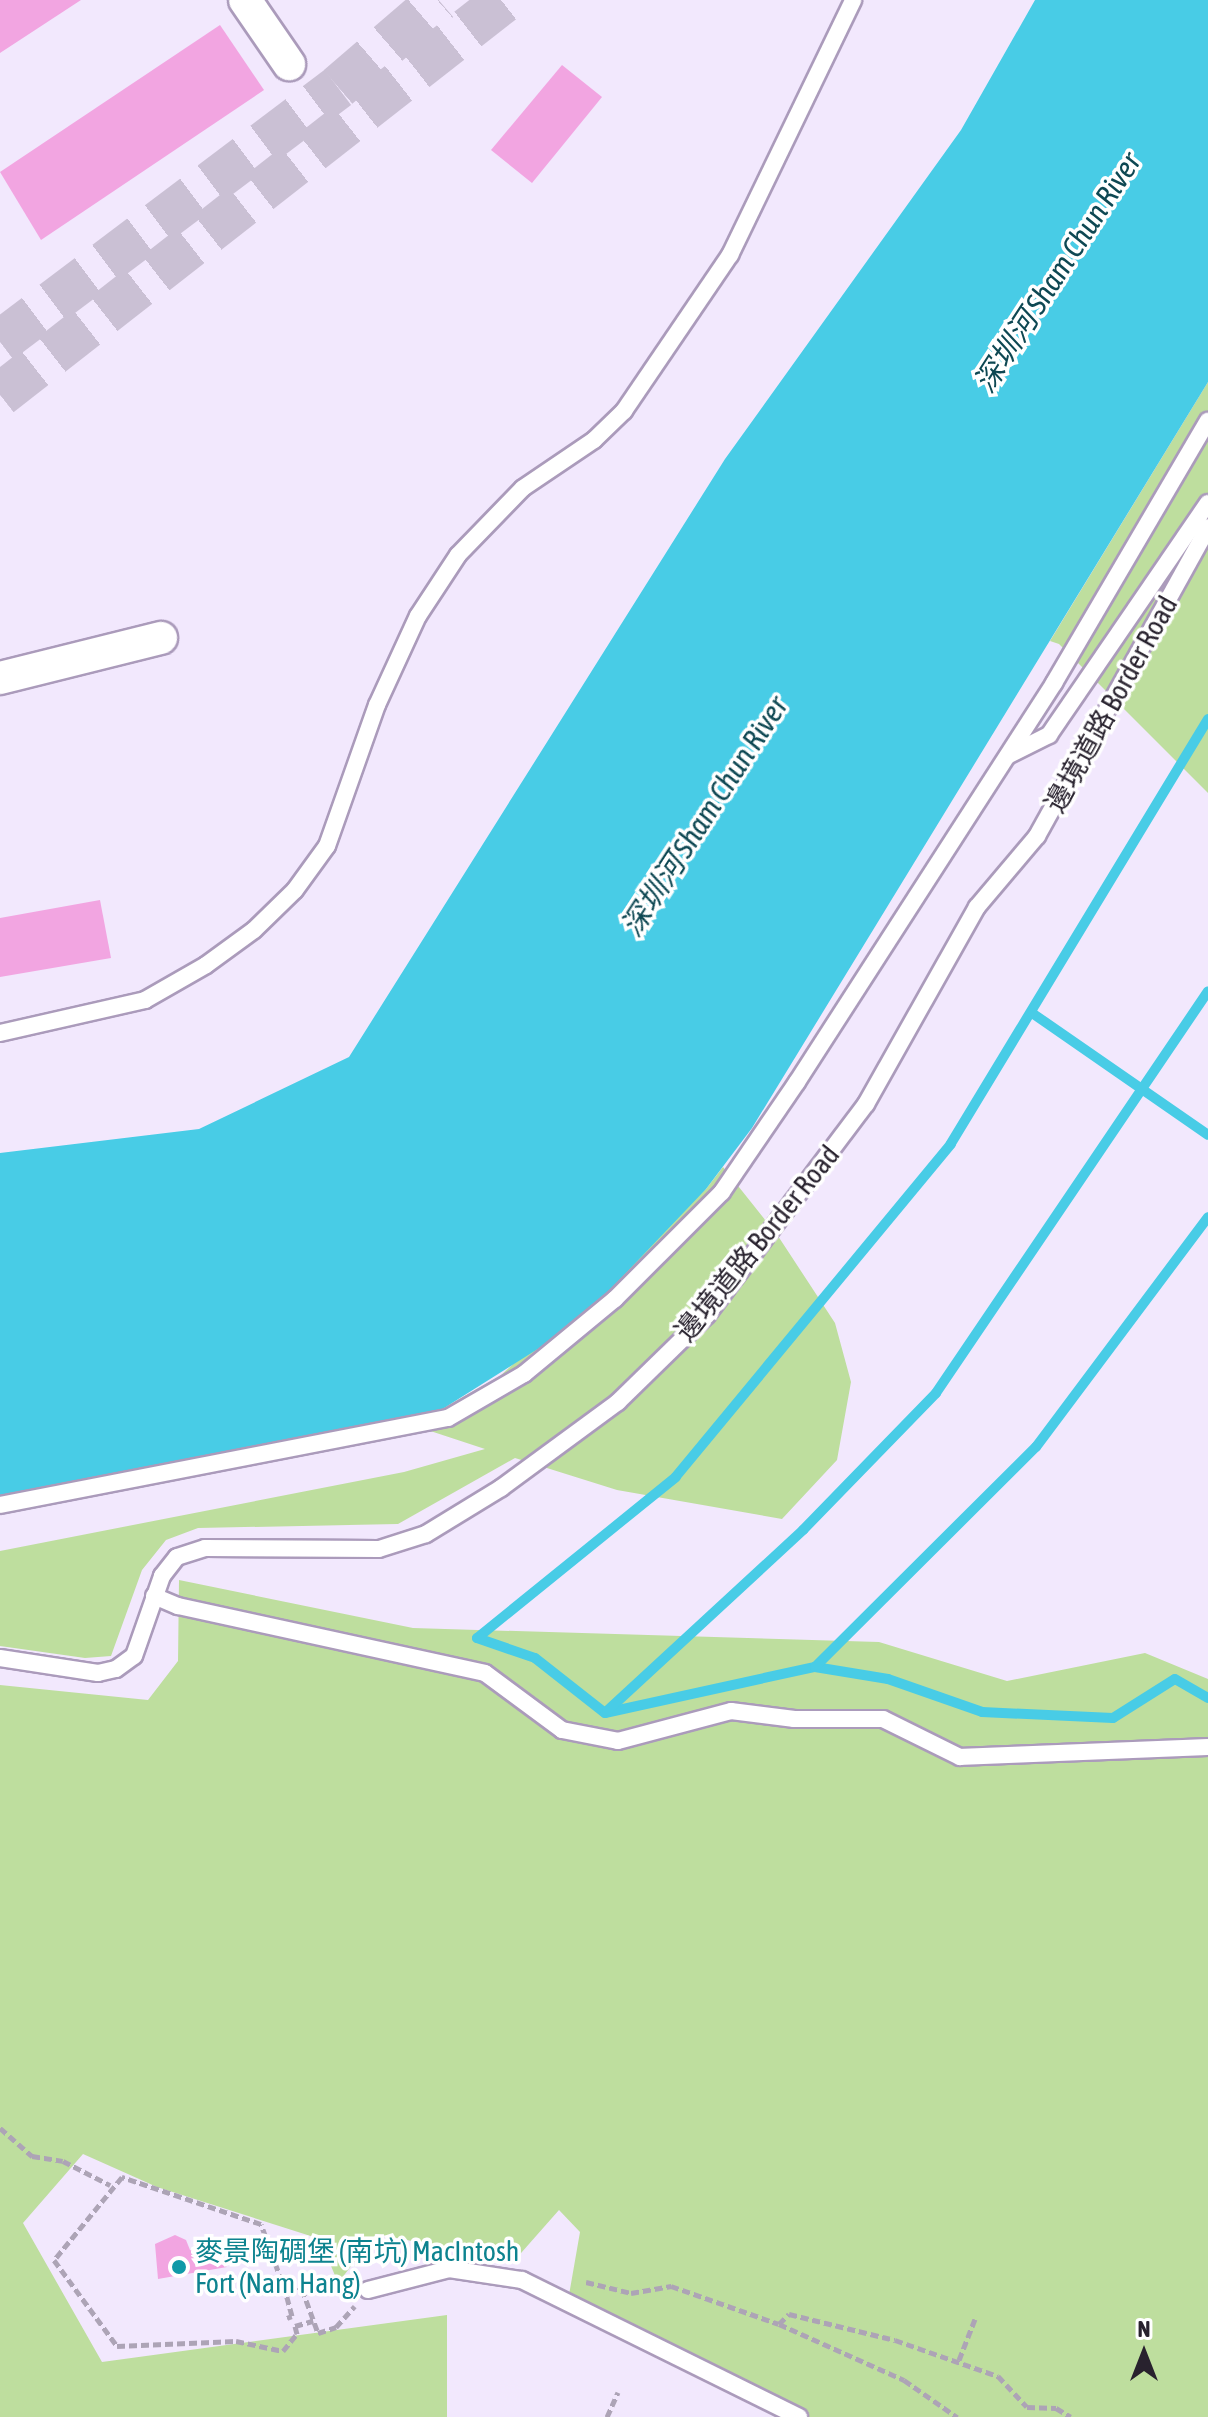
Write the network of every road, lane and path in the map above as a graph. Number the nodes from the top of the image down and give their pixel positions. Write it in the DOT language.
graph roads {
  1 [pos="245,0"];
  2 [pos="853,0"];
  3 [pos="289,64"];
  4 [pos="1208,421"];
  5 [pos="1208,503"];
  6 [pos="1208,527"];
  7 [pos="161,638"];
  8 [pos="0,678"];
  9 [pos="1008,756"];
  10 [pos="0,1033"];
  11 [pos="0,1505"];
  12 [pos="154,1596"];
  13 [pos="0,1658"];
  14 [pos="1208,1747"];
  15 [pos="0,2128"];
  16 [pos="110,2185"];
  17 [pos="573,2279"];
  18 [pos="368,2290"];
  19 [pos="286,2293"];
  20 [pos="287,2318"];
  21 [pos="975,2319"];
  22 [pos="313,2321"];
  23 [pos="779,2324"];
  24 [pos="336,2327"];
  25 [pos="959,2360"];
  26 [pos="618,2392"];
  27 [pos="797,2416"];
  28 [pos="607,2417"];
  29 [pos="957,2417"];
  30 [pos="1071,2417"];
  1 -- 3 [label="street"];
  2 -- 10 [label="lane"];
  4 -- 9 [label="lane"];
  5 -- 9 [label="lane"];
  6 -- 12 [label="lane, 邊境道路 Border Road"];
  7 -- 8 [label="street"];
  9 -- 11 [label="lane"];
  12 -- 13 [label="lane, 邊境道路 Border Road"];
  12 -- 14 [label="lane"];
  15 -- 16 [label="path"];
  16 -- 19 [label="path"];
  16 -- 22 [label="path"];
  17 -- 23 [label="path"];
  18 -- 27 [label="lane"];
  19 -- 20 [label="path"];
  19 -- 22 [label="path"];
  21 -- 25 [label="path"];
  22 -- 24 [label="path"];
  23 -- 25 [label="path"];
  23 -- 29 [label="path"];
  25 -- 30 [label="path"];
  26 -- 28 [label="path"];
}
